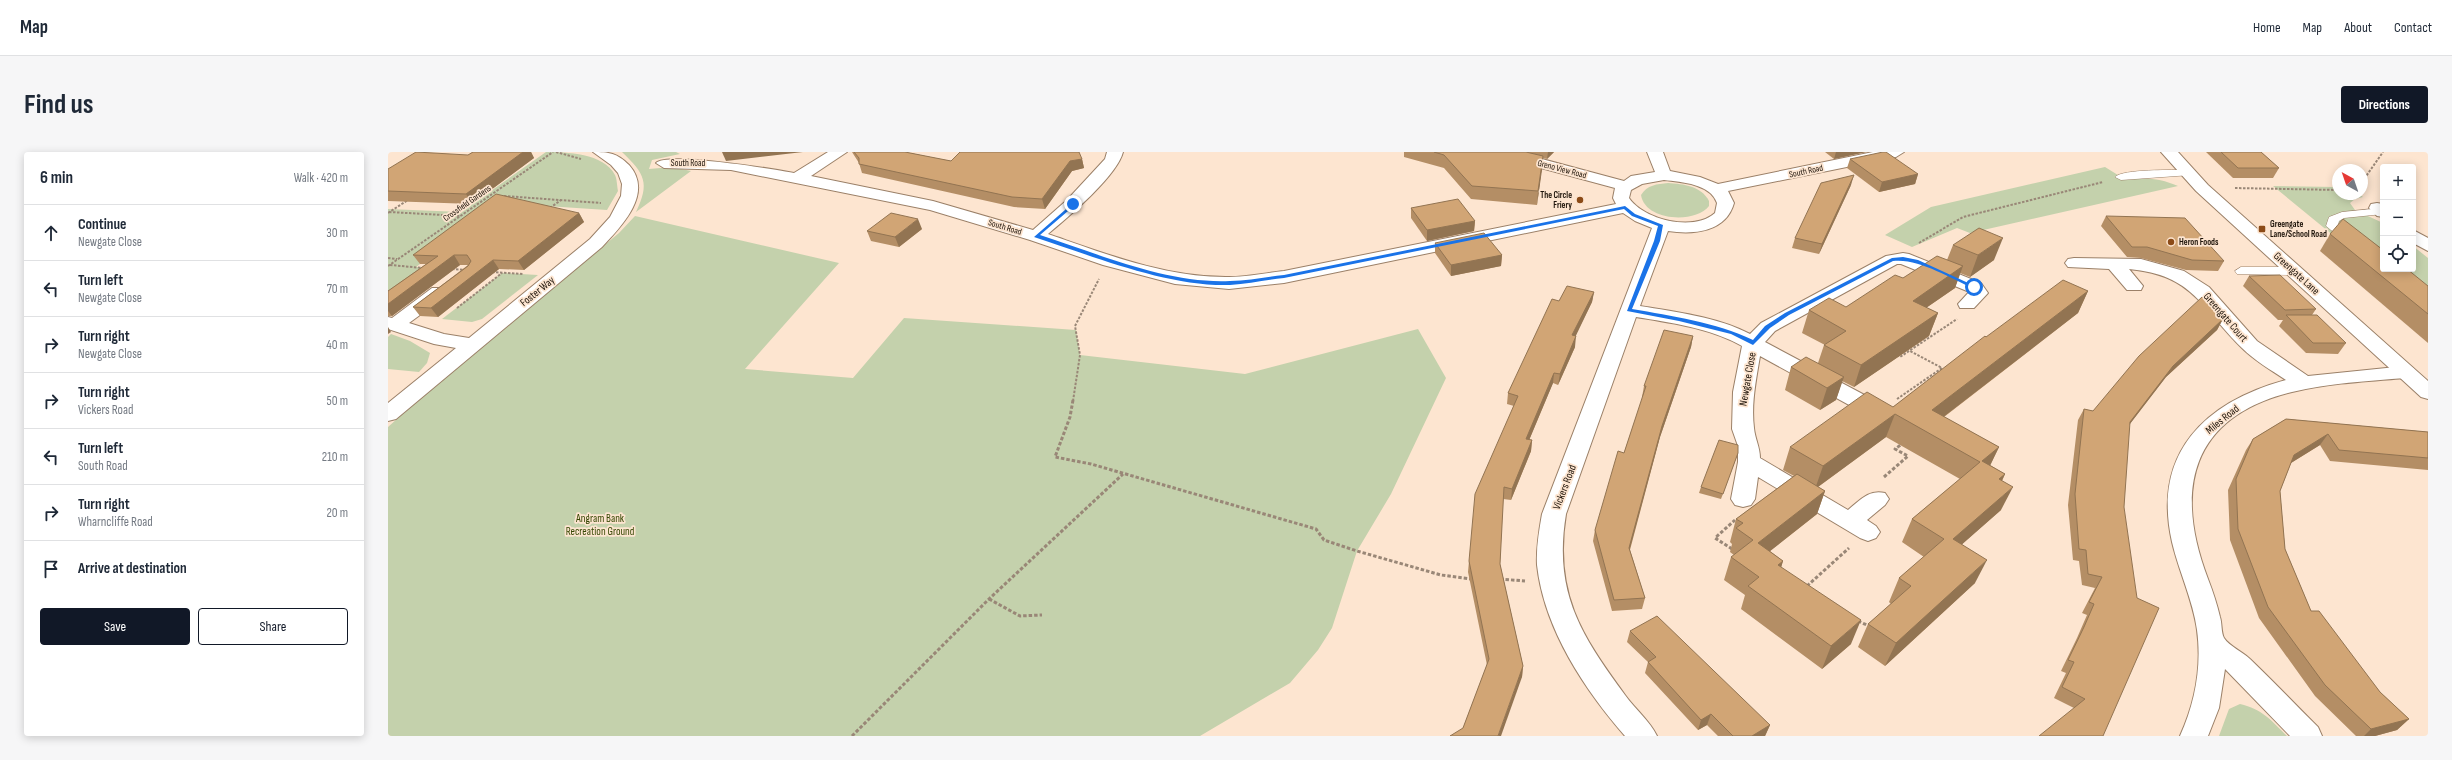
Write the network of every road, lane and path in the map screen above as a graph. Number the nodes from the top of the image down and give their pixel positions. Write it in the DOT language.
graph roads {
  1 [pos="554,152"];
  2 [pos="839,152"];
  3 [pos="1115,152"];
  4 [pos="1498,152"];
  5 [pos="1655,152"];
  6 [pos="1896,152"];
  7 [pos="2168,152"];
  8 [pos="2384,152"];
  9 [pos="595,157"];
  10 [pos="694,157"];
  11 [pos="664,163"];
  12 [pos="2188,173"];
  13 [pos="2368,174"];
  14 [pos="1664,175"];
  15 [pos="2121,177"];
  16 [pos="796,179"];
  17 [pos="504,180"];
  18 [pos="511,181"];
  19 [pos="1625,186"];
  20 [pos="2202,188"];
  21 [pos="1716,189"];
  22 [pos="2332,190"];
  23 [pos="490,196"];
  24 [pos="413,197"];
  25 [pos="561,200"];
  26 [pos="603,203"];
  27 [pos="1625,207"];
  28 [pos="548,209"];
  29 [pos="2380,210"];
  30 [pos="389,212"];
  31 [pos="461,216"];
  32 [pos="1661,225"];
  33 [pos="1036,236"];
  34 [pos="2414,236"];
  35 [pos="2428,246"];
  36 [pos="388,258"];
  37 [pos="1903,258"];
  38 [pos="399,259"];
  39 [pos="1109,261"];
  40 [pos="2074,263"];
  41 [pos="2380,264"];
  42 [pos="2116,265"];
  43 [pos="389,266"];
  44 [pos="428,268"];
  45 [pos="448,269"];
  46 [pos="467,270"];
  47 [pos="2241,271"];
  48 [pos="2295,271"];
  49 [pos="502,273"];
  50 [pos="531,274"];
  51 [pos="2134,286"];
  52 [pos="1968,304"];
  53 [pos="1629,310"];
  54 [pos="391,324"];
  55 [pos="423,334"];
  56 [pos="1753,343"];
  57 [pos="472,344"];
  58 [pos="1910,351"];
  59 [pos="1893,353"];
  60 [pos="2406,372"];
  61 [pos="2305,384"];
  62 [pos="2428,392"];
  63 [pos="1879,412"];
  64 [pos="388,414"];
  65 [pos="1898,439"];
  66 [pos="1749,462"];
  67 [pos="1123,474"];
  68 [pos="1743,499"];
  69 [pos="1877,499"];
  70 [pos="1859,526"];
  71 [pos="1734,551"];
  72 [pos="1473,579"];
  73 [pos="1493,579"];
  74 [pos="1552,583"];
  75 [pos="1805,588"];
  76 [pos="989,599"];
  77 [pos="1042,615"];
  78 [pos="1853,618"];
  79 [pos="1873,628"];
  80 [pos="2211,642"];
  81 [pos="1633,733"];
  82 [pos="852,736"];
  83 [pos="2194,736"];
  84 [pos="2308,736"];
  1 -- 9 [label="path"];
  1 -- 18 [label="path, Crossfield Gardens"];
  2 -- 16 [label="street"];
  3 -- 33 [label="street"];
  4 -- 19 [label="street, Greno View Road"];
  5 -- 14 [label="street"];
  6 -- 21 [label="street, South Road"];
  7 -- 12 [label="street, Greengate Lane"];
  8 -- 13 [label="path"];
  9 -- 57 [label="street, Foster Way"];
  10 -- 11 [label="street, South Road"];
  10 -- 16 [label="street, South Road"];
  12 -- 15 [label="lane"];
  12 -- 20 [label="street, Greengate Lane"];
  14 -- 19 [label="street"];
  14 -- 21 [label="street"];
  15 -- 37 [label="path"];
  16 -- 33 [label="street, South Road"];
  17 -- 18 [label="path"];
  18 -- 23 [label="path, Crossfield Gardens"];
  19 -- 27 [label="street"];
  20 -- 22 [label="path"];
  20 -- 48 [label="street, Greengate Lane"];
  21 -- 32 [label="street"];
  23 -- 25 [label="path"];
  23 -- 31 [label="path, Crossfield Gardens"];
  24 -- 30 [label="path"];
  25 -- 26 [label="path"];
  25 -- 28 [label="path"];
  27 -- 32 [label="street"];
  27 -- 39 [label="street, South Road"];
  29 -- 41 [label="lane"];
  30 -- 31 [label="path"];
  31 -- 38 [label="path, Crossfield Gardens"];
  32 -- 53 [label="street, Vickers Road"];
  33 -- 39 [label="street, South Road"];
  34 -- 35 [label="street"];
  36 -- 38 [label="path"];
  37 -- 52 [label="street"];
  37 -- 56 [label="street, Newgate Close"];
  38 -- 43 [label="path, Crossfield Gardens"];
  39 -- 67 [label="path"];
  40 -- 42 [label="street, Greengate Court"];
  42 -- 51 [label="street"];
  42 -- 61 [label="street, Greengate Court"];
  43 -- 44 [label="path"];
  45 -- 46 [label="path"];
  46 -- 49 [label="path"];
  46 -- 54 [label="street"];
  47 -- 48 [label="lane"];
  48 -- 60 [label="street, Greengate Lane"];
  49 -- 50 [label="path"];
  49 -- 55 [label="path"];
  52 -- 58 [label="path"];
  53 -- 56 [label="street, Newgate Close"];
  53 -- 74 [label="street, Vickers Road"];
  54 -- 55 [label="street"];
  55 -- 57 [label="street"];
  56 -- 63 [label="street, Newgate Close"];
  56 -- 66 [label="street, Newgate Close"];
  57 -- 64 [label="street, Foster Way"];
  58 -- 59 [label="path"];
  58 -- 63 [label="path"];
  60 -- 61 [label="street, Miles Road"];
  60 -- 62 [label="street, Greengate Lane"];
  61 -- 80 [label="street, Miles Road"];
  65 -- 69 [label="path"];
  66 -- 68 [label="street, Newgate Close"];
  66 -- 70 [label="street"];
  67 -- 72 [label="path"];
  67 -- 76 [label="path"];
  68 -- 71 [label="path"];
  69 -- 70 [label="street"];
  70 -- 75 [label="path"];
  73 -- 74 [label="path"];
  74 -- 81 [label="street, Vickers Road"];
  76 -- 77 [label="path"];
  76 -- 82 [label="path"];
  78 -- 79 [label="path"];
  80 -- 83 [label="street, Miles Road"];
  80 -- 84 [label="street"];
}
